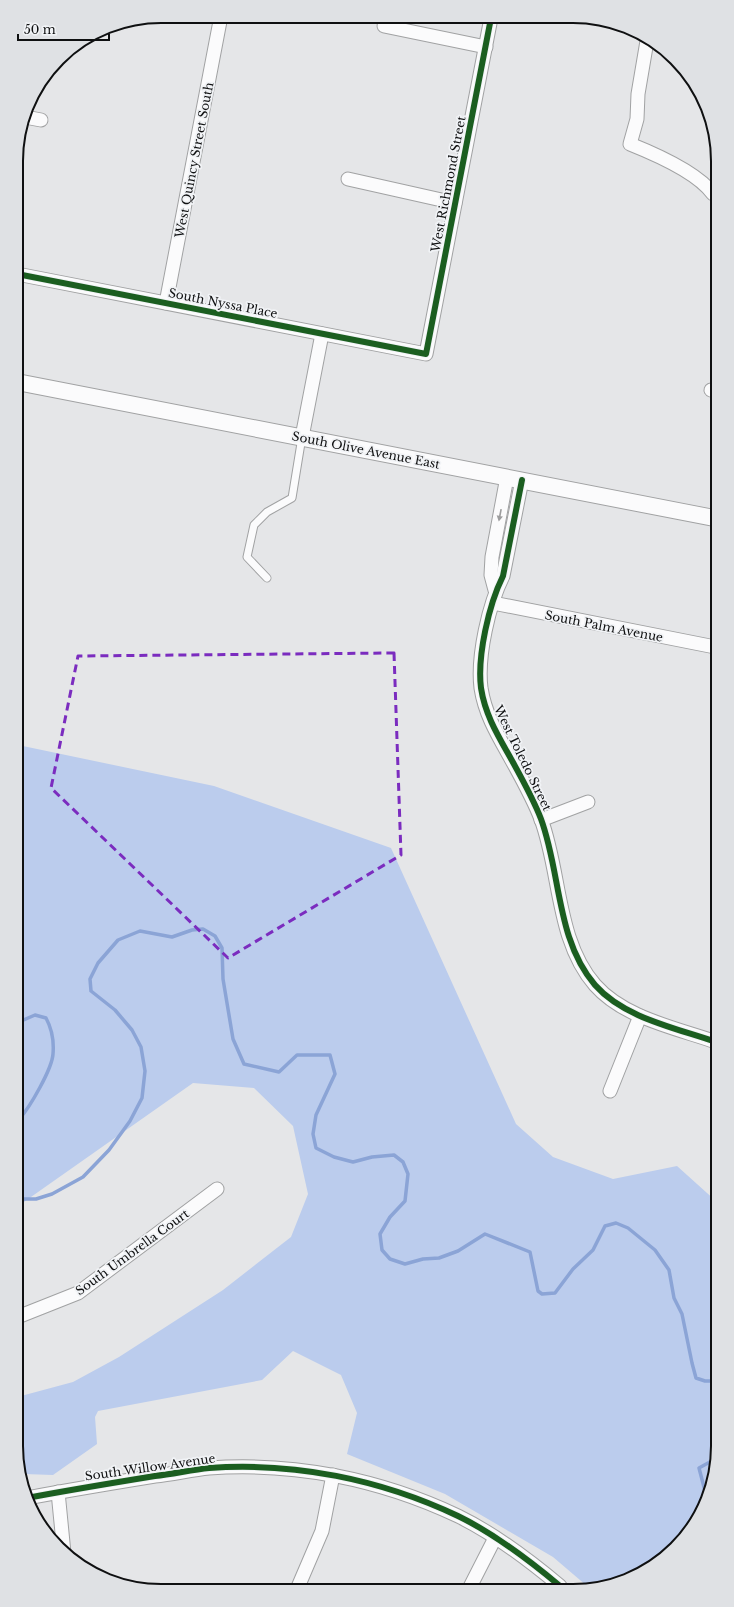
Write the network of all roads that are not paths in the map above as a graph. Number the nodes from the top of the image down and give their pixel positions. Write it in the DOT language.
graph roads {
  1 [pos="220,23"];
  2 [pos="490,23"];
  3 [pos="384,26"];
  4 [pos="646,44"];
  5 [pos="486,47"];
  6 [pos="30,118"];
  7 [pos="41,120"];
  8 [pos="348,179"];
  9 [pos="711,191"];
  10 [pos="455,203"];
  11 [pos="23,275"];
  12 [pos="166,303"];
  13 [pos="322,334"];
  14 [pos="426,354"];
  15 [pos="23,383"];
  16 [pos="302,437"];
  17 [pos="514,478"];
  18 [pos="711,517"];
  19 [pos="266,578"];
  20 [pos="494,597"];
  21 [pos="711,646"];
  22 [pos="588,802"];
  23 [pos="541,820"];
  24 [pos="640,1016"];
  25 [pos="711,1040"];
  26 [pos="610,1091"];
  27 [pos="217,1189"];
  28 [pos="23,1315"];
  29 [pos="332,1475"];
  30 [pos="58,1492"];
  31 [pos="32,1497"];
  32 [pos="495,1538"];
  33 [pos="63,1543"];
  34 [pos="300,1584"];
  35 [pos="472,1584"];
  36 [pos="558,1584"];
  1 -- 12 [label="street, West Quincy Street South"];
  2 -- 5 [label="street, West Richmond Street"];
  3 -- 5 [label="street"];
  4 -- 9 [label="street"];
  5 -- 10 [label="street, West Richmond Street"];
  6 -- 7 [label="street"];
  8 -- 10 [label="street"];
  10 -- 14 [label="street, West Richmond Street"];
  11 -- 12 [label="street, South Nyssa Place"];
  12 -- 13 [label="street, South Nyssa Place"];
  13 -- 14 [label="street, South Nyssa Place"];
  13 -- 16 [label="street"];
  15 -- 16 [label="street, South Olive Avenue East"];
  16 -- 17 [label="street, South Olive Avenue East"];
  16 -- 19 [label="lane"];
  17 -- 18 [label="street, South Olive Avenue East"];
  17 -- 20 [label="street, West Toledo Street"];
  20 -- 21 [label="street, South Palm Avenue"];
  20 -- 23 [label="street, West Toledo Street"];
  22 -- 23 [label="street, West Toledo Street"];
  23 -- 24 [label="street, West Toledo Street"];
  24 -- 25 [label="street, West Toledo Street"];
  24 -- 26 [label="street"];
  27 -- 28 [label="street, South Umbrella Court"];
  29 -- 30 [label="street, South Willow Avenue"];
  29 -- 32 [label="street, South Willow Avenue"];
  29 -- 34 [label="street"];
  30 -- 31 [label="street, South Willow Avenue"];
  30 -- 33 [label="street"];
  32 -- 35 [label="street"];
  32 -- 36 [label="street, South Willow Avenue"];
}
